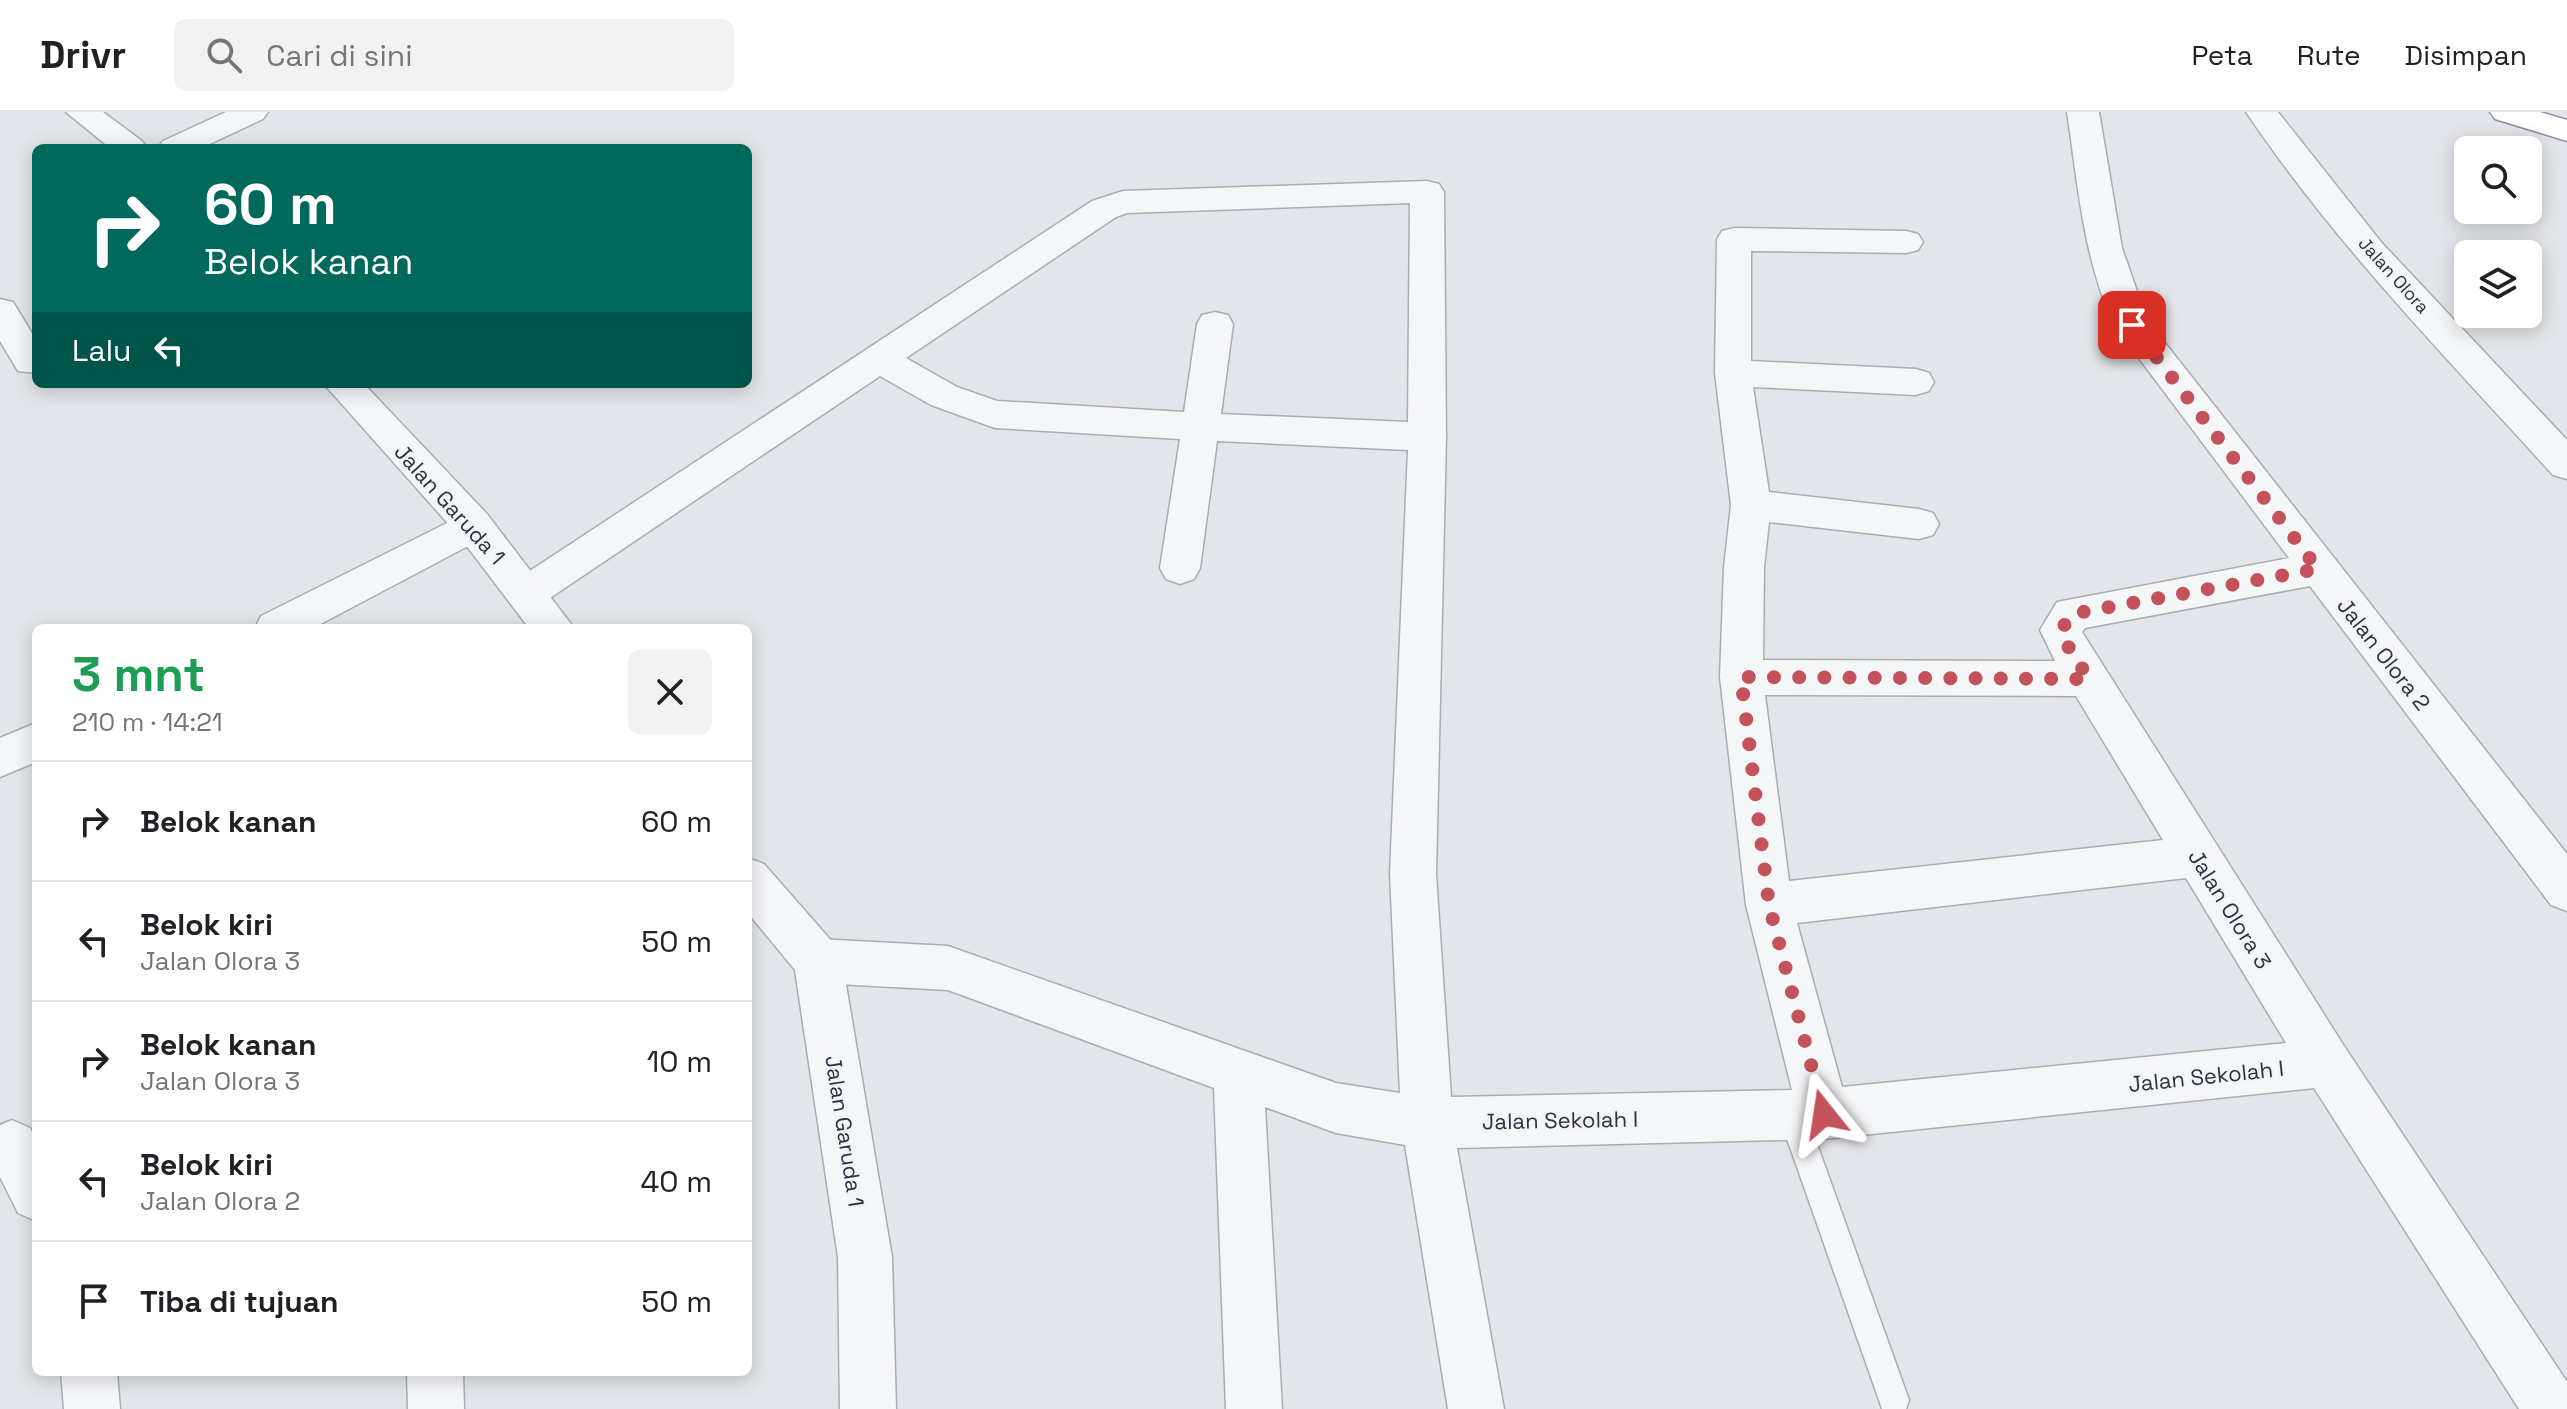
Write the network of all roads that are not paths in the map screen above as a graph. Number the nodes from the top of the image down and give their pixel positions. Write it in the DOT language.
graph roads {
  1 [pos="82,112"];
  2 [pos="252,112"];
  3 [pos="2083,112"];
  4 [pos="2262,112"];
  5 [pos="2520,114"];
  6 [pos="2567,131"];
  7 [pos="126,144"];
  8 [pos="183,144"];
  9 [pos="1906,242"];
  10 [pos="0,311"];
  11 [pos="1215,324"];
  12 [pos="881,360"];
  13 [pos="22,366"];
  14 [pos="1733,373"];
  15 [pos="1916,382"];
  16 [pos="346,388"];
  17 [pos="1201,427"];
  18 [pos="1427,437"];
  19 [pos="2567,465"];
  20 [pos="1751,505"];
  21 [pos="1919,524"];
  22 [pos="473,525"];
  23 [pos="1180,568"];
  24 [pos="2318,569"];
  25 [pos="527,593"];
  26 [pos="284,624"];
  27 [pos="550,624"];
  28 [pos="1741,677"];
  29 [pos="2089,679"];
  30 [pos="32,744"];
  31 [pos="0,758"];
  32 [pos="2198,856"];
  33 [pos="752,884"];
  34 [pos="2567,890"];
  35 [pos="1769,905"];
  36 [pos="818,961"];
  37 [pos="2326,1063"];
  38 [pos="1238,1073"];
  39 [pos="1809,1115"];
  40 [pos="1427,1123"];
  41 [pos="16,1144"];
  42 [pos="32,1185"];
  43 [pos="89,1376"];
  44 [pos="435,1376"];
  45 [pos="1894,1400"];
  46 [pos="92,1409"];
  47 [pos="436,1409"];
  48 [pos="868,1409"];
  49 [pos="1254,1409"];
  50 [pos="1476,1409"];
  51 [pos="2552,1409"];
  1 -- 7 [label="street"];
  2 -- 8 [label="street"];
  3 -- 24 [label="street, Jalan Olora 2"];
  4 -- 19 [label="street, Jalan Olora"];
  5 -- 6 [label="highway"];
  9 -- 14 [label="street"];
  10 -- 13 [label="street"];
  11 -- 17 [label="street"];
  12 -- 17 [label="street"];
  12 -- 18 [label="street"];
  12 -- 25 [label="street"];
  14 -- 15 [label="street"];
  14 -- 20 [label="street"];
  16 -- 22 [label="street, Jalan Garuda 1"];
  17 -- 18 [label="street"];
  17 -- 23 [label="street"];
  18 -- 40 [label="street"];
  20 -- 21 [label="street"];
  20 -- 28 [label="street"];
  22 -- 25 [label="street, Jalan Garuda 1"];
  22 -- 26 [label="street"];
  24 -- 29 [label="street, Jalan Olora 3"];
  24 -- 34 [label="street, Jalan Olora 2"];
  25 -- 27 [label="street, Jalan Garuda 1"];
  28 -- 29 [label="street"];
  28 -- 35 [label="street"];
  29 -- 32 [label="street, Jalan Olora 3"];
  30 -- 31 [label="street"];
  32 -- 35 [label="street"];
  32 -- 37 [label="street, Jalan Olora 3"];
  33 -- 36 [label="street"];
  35 -- 39 [label="street"];
  36 -- 38 [label="street, Jalan Sekolah I"];
  36 -- 48 [label="street, Jalan Garuda 1"];
  37 -- 39 [label="street, Jalan Sekolah I"];
  37 -- 51 [label="street, Jalan Olora 3"];
  38 -- 40 [label="street, Jalan Sekolah I"];
  38 -- 49 [label="street"];
  39 -- 40 [label="street, Jalan Sekolah I"];
  39 -- 45 [label="lane"];
  40 -- 50 [label="street"];
  41 -- 42 [label="street"];
  43 -- 46 [label="street"];
  44 -- 47 [label="street"];
}
